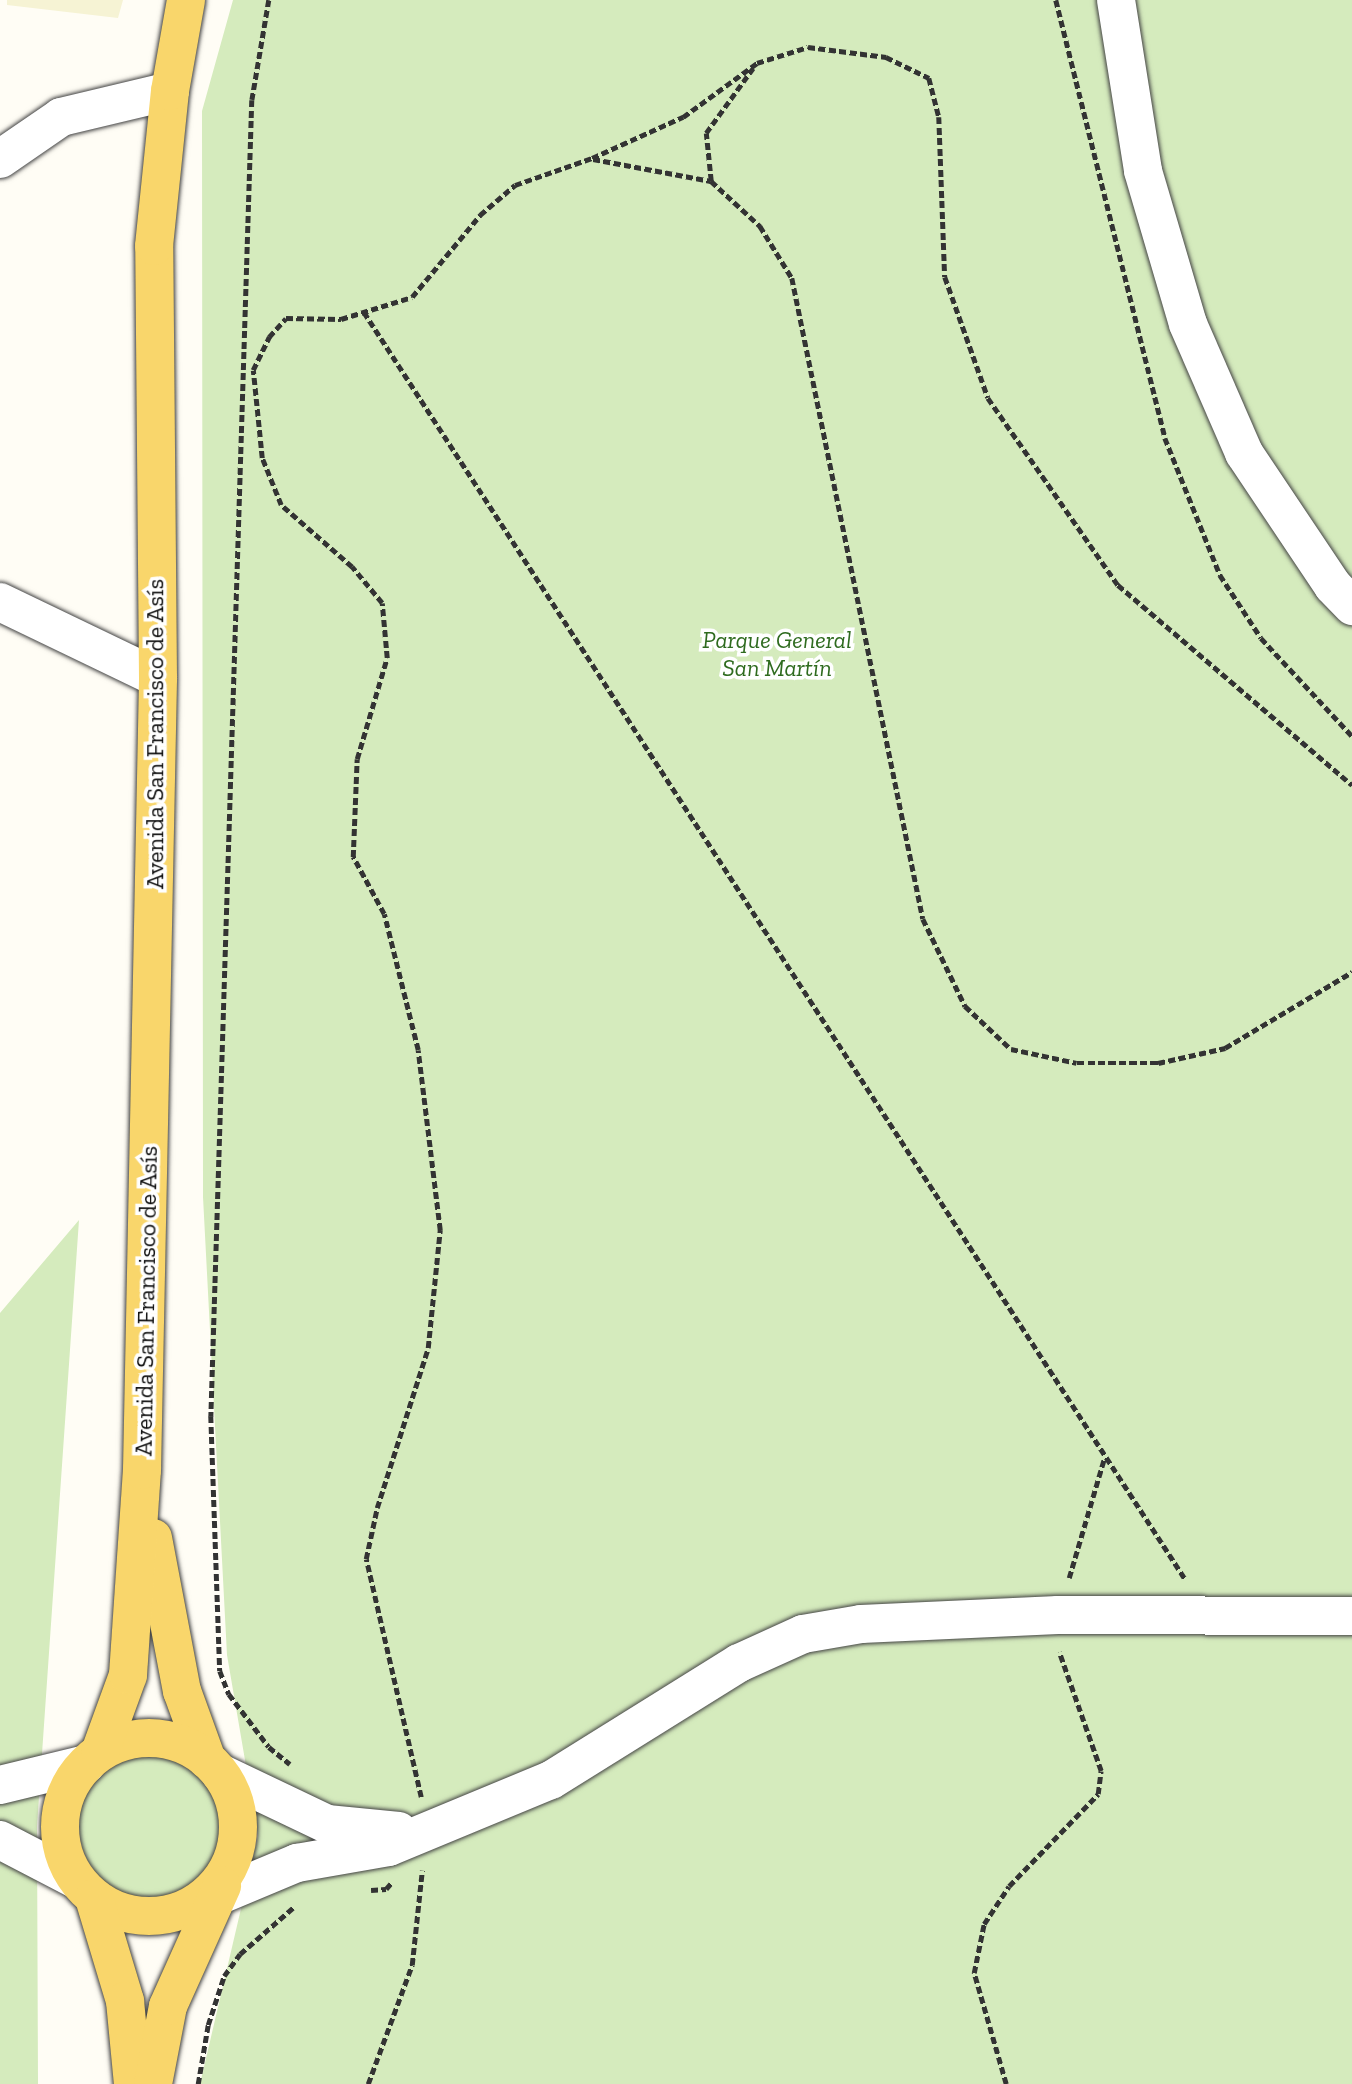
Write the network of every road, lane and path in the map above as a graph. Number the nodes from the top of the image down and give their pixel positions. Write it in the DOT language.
graph roads {
  1 [pos="187,0"];
  2 [pos="269,0"];
  3 [pos="1056,0"];
  4 [pos="1116,0"];
  5 [pos="757,63"];
  6 [pos="170,91"];
  7 [pos="0,159"];
  8 [pos="592,159"];
  9 [pos="711,181"];
  10 [pos="364,312"];
  11 [pos="0,602"];
  12 [pos="1352,606"];
  13 [pos="158,678"];
  14 [pos="1352,736"];
  15 [pos="1352,785"];
  16 [pos="1352,972"];
  17 [pos="1105,1458"];
  18 [pos="142,1470"];
  19 [pos="1208,1612"];
  20 [pos="1058,1615"];
  21 [pos="1352,1616"];
  22 [pos="93,1758"];
  23 [pos="213,1766"];
  24 [pos="300,1770"];
  25 [pos="0,1785"];
  26 [pos="426,1829"];
  27 [pos="0,1840"];
  28 [pos="389,1847"];
  29 [pos="84,1889"];
  30 [pos="360,1891"];
  31 [pos="212,1892"];
  32 [pos="302,1902"];
  33 [pos="133,2084"];
  34 [pos="153,2084"];
  35 [pos="198,2084"];
  36 [pos="368,2084"];
  37 [pos="1006,2084"];
  1 -- 6 [label="main road, Avenida San Francisco de Asís"];
  2 -- 24 [label="path"];
  3 -- 14 [label="path"];
  4 -- 12 [label="street"];
  5 -- 8 [label="path"];
  5 -- 9 [label="path"];
  5 -- 15 [label="path"];
  6 -- 7 [label="street"];
  6 -- 13 [label="main road, Avenida San Francisco de Asís"];
  8 -- 9 [label="path"];
  8 -- 10 [label="path"];
  9 -- 16 [label="path"];
  10 -- 17 [label="path"];
  10 -- 26 [label="path"];
  11 -- 13 [label="street"];
  13 -- 18 [label="main road, Avenida San Francisco de Asís"];
  17 -- 19 [label="path"];
  17 -- 20 [label="path"];
  18 -- 22 [label="main road, Avenida San Francisco de Asís"];
  18 -- 23 [label="main road, Avenida San Francisco de Asís"];
  19 -- 20 [label="street"];
  19 -- 21 [label="street"];
  20 -- 26 [label="street"];
  20 -- 37 [label="path"];
  22 -- 23 [label="main road"];
  22 -- 25 [label="street"];
  22 -- 29 [label="main road"];
  23 -- 26 [label="street"];
  23 -- 31 [label="main road"];
  26 -- 28 [label="street"];
  26 -- 36 [label="path"];
  27 -- 29 [label="street"];
  28 -- 30 [label="path"];
  28 -- 31 [label="street"];
  29 -- 31 [label="main road"];
  29 -- 33 [label="main road"];
  31 -- 34 [label="main road"];
  32 -- 35 [label="path"];
}
